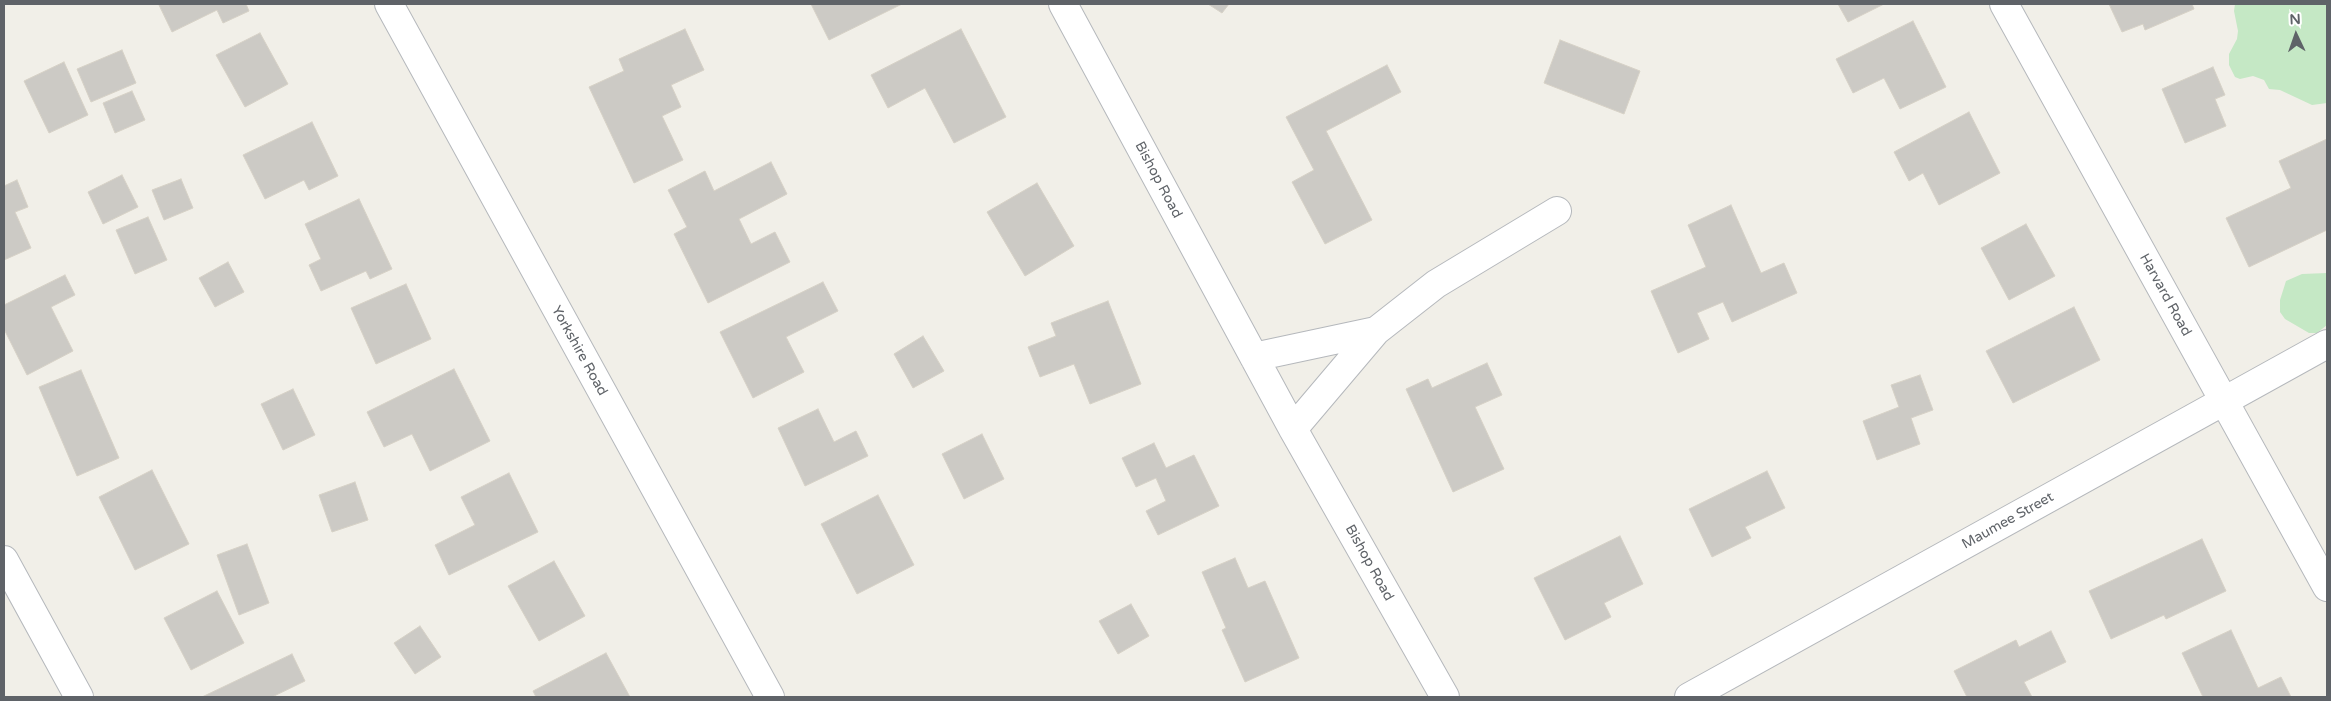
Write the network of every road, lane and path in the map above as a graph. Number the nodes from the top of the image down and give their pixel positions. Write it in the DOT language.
graph roads {
  1 [pos="389,4"];
  2 [pos="1063,4"];
  3 [pos="2004,4"];
  4 [pos="1557,211"];
  5 [pos="1376,331"];
  6 [pos="2327,344"];
  7 [pos="1254,357"];
  8 [pos="2224,401"];
  9 [pos="1293,429"];
  10 [pos="4,560"];
  11 [pos="2327,587"];
  12 [pos="79,697"];
  13 [pos="770,697"];
  14 [pos="1445,697"];
  15 [pos="1689,697"];
  1 -- 13 [label="street, Yorkshire Road"];
  2 -- 7 [label="street, Bishop Road"];
  3 -- 8 [label="street, Harvard Road"];
  4 -- 5 [label="street"];
  5 -- 7 [label="street"];
  5 -- 9 [label="street"];
  6 -- 8 [label="street, Maumee Street"];
  7 -- 9 [label="street, Bishop Road"];
  8 -- 11 [label="street, Harvard Road"];
  8 -- 15 [label="street, Maumee Street"];
  9 -- 14 [label="street, Bishop Road"];
  10 -- 12 [label="street"];
}
